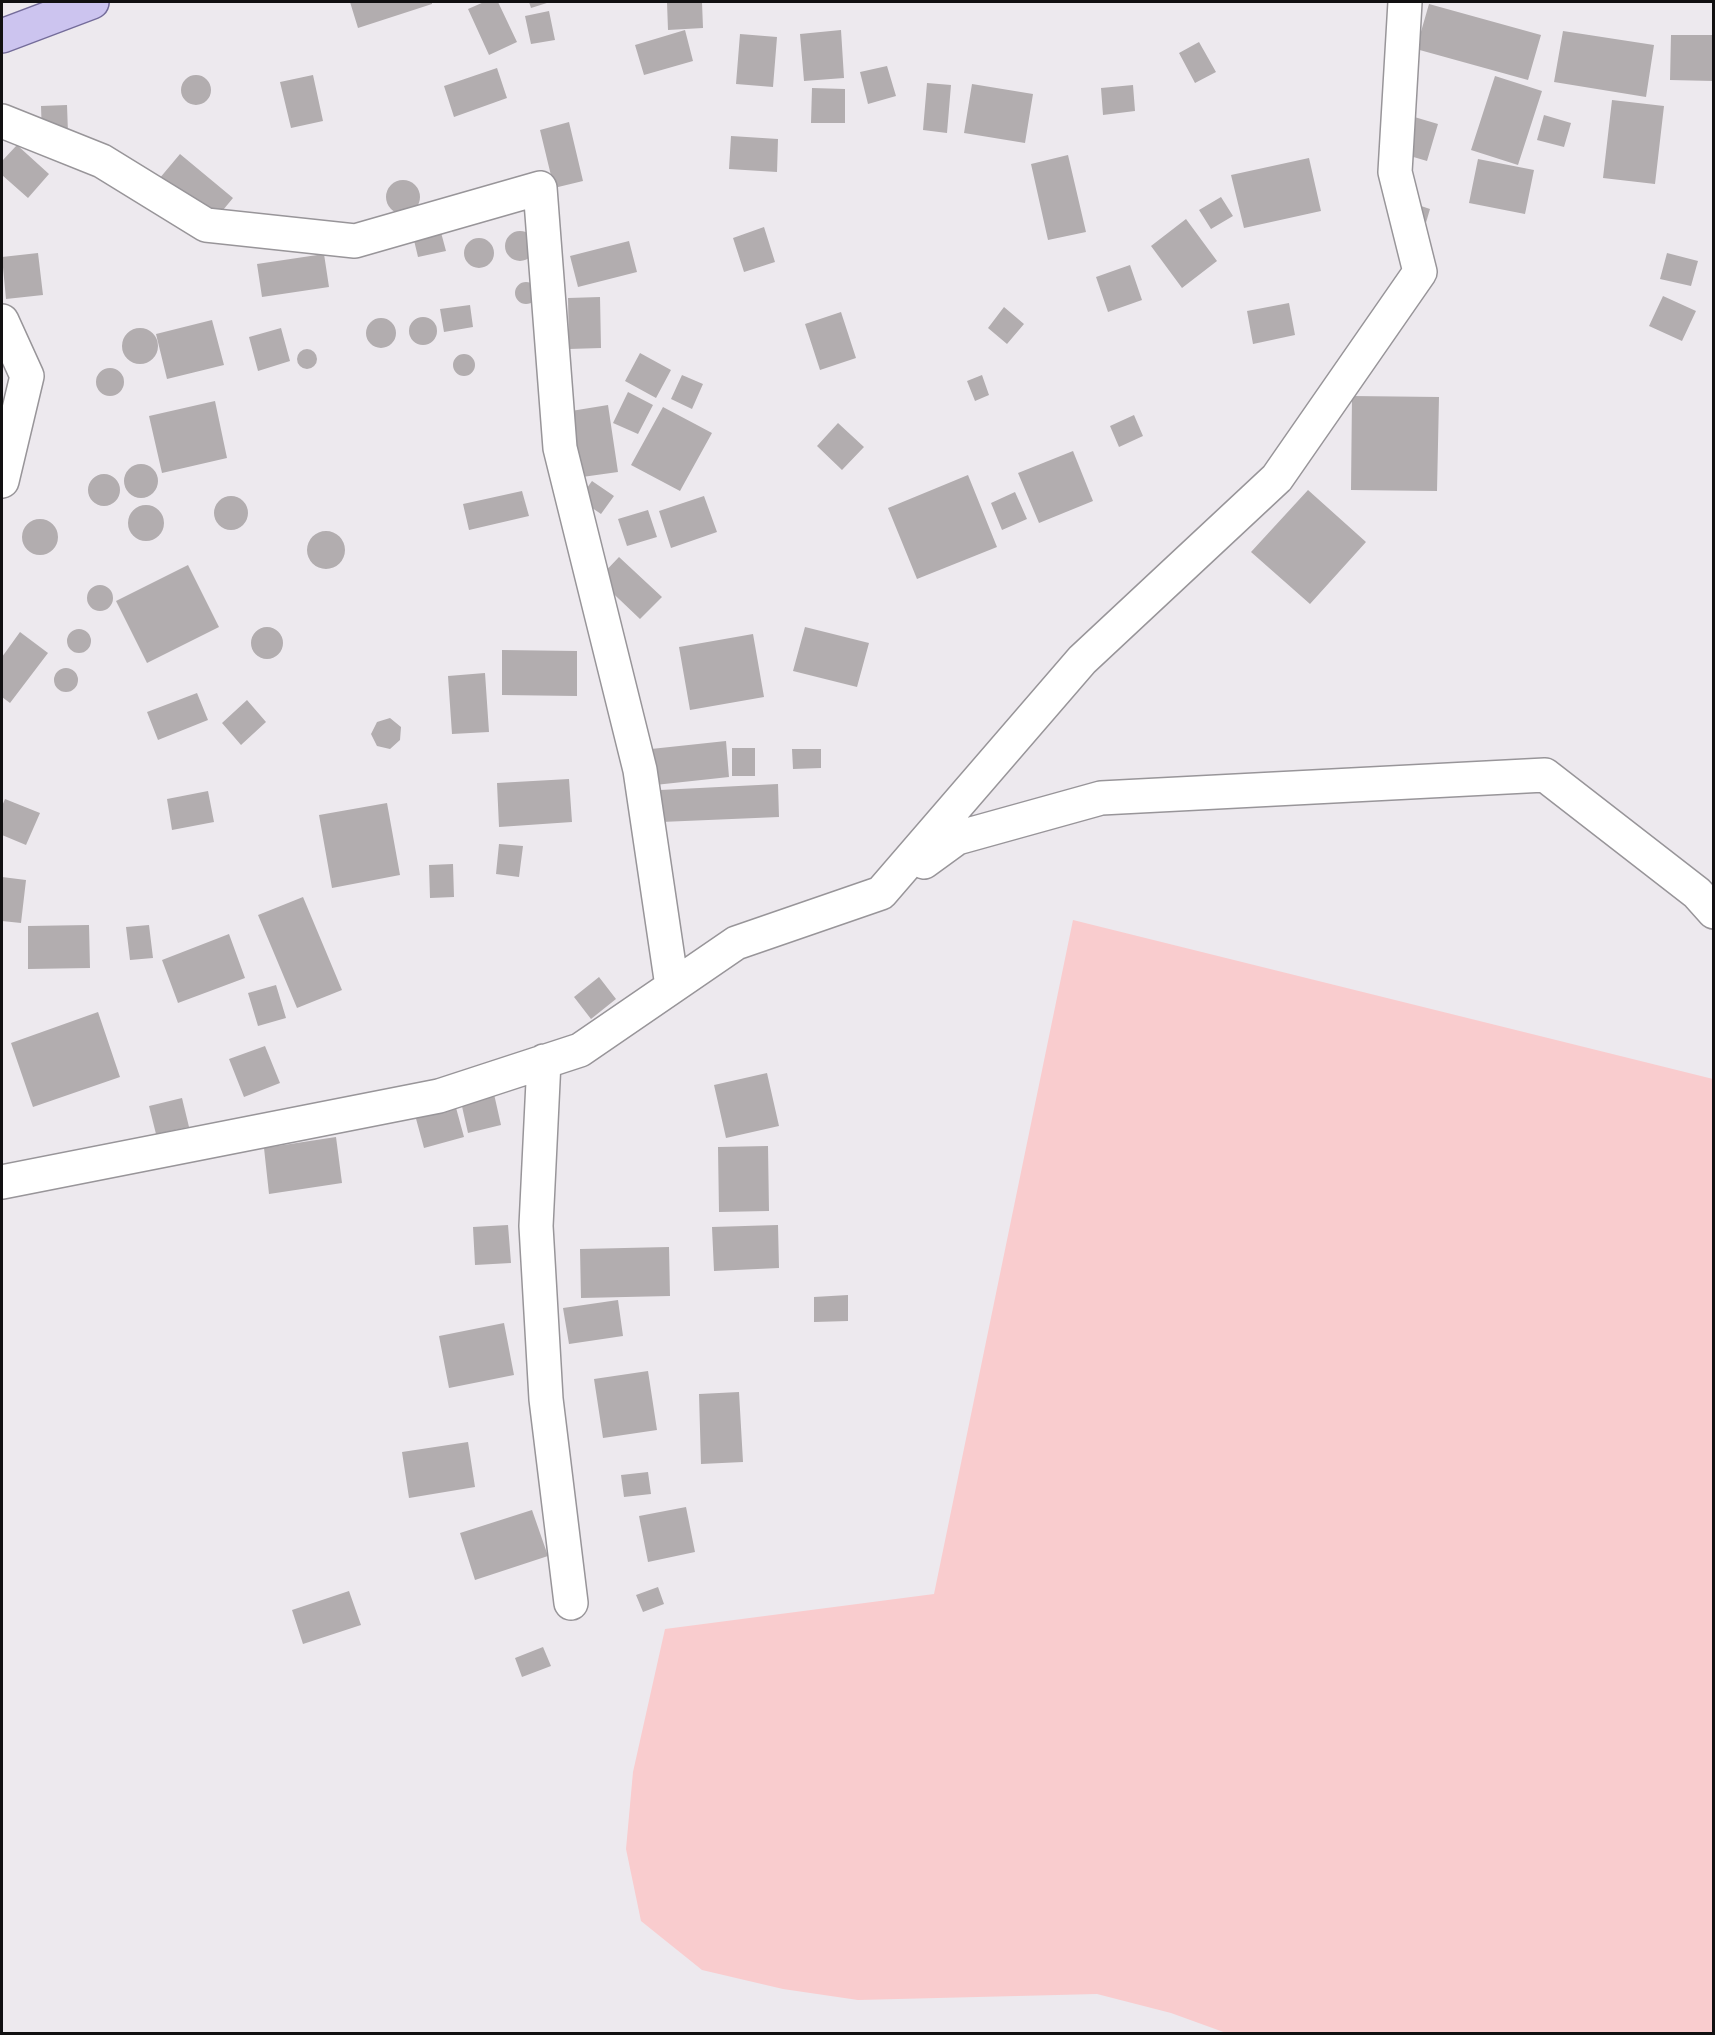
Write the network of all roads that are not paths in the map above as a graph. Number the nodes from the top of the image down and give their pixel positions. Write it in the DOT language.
graph roads {
  1 [pos="92,2"];
  2 [pos="1405,2"];
  3 [pos="2,36"];
  4 [pos="2,121"];
  5 [pos="2,321"];
  6 [pos="2,481"];
  7 [pos="881,893"];
  8 [pos="1713,912"];
  9 [pos="672,986"];
  10 [pos="544,1061"];
  11 [pos="2,1182"];
  12 [pos="572,1603"];
  1 -- 3 [label="main road"];
  2 -- 7 [label="street"];
  4 -- 9 [label="street"];
  5 -- 6 [label="street"];
  7 -- 8 [label="street"];
  7 -- 9 [label="street"];
  9 -- 10 [label="street"];
  10 -- 11 [label="street"];
  10 -- 12 [label="street"];
}
